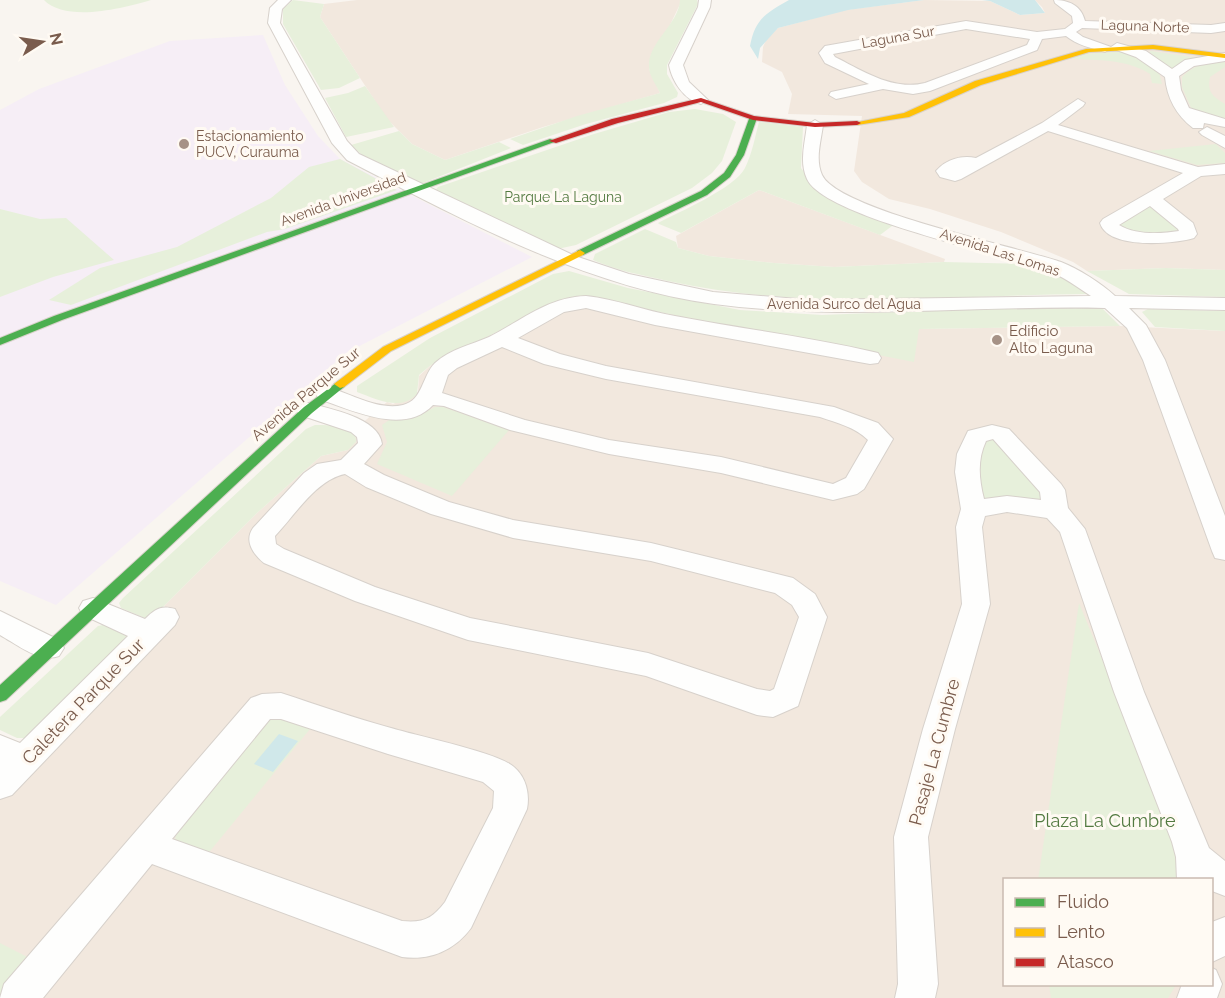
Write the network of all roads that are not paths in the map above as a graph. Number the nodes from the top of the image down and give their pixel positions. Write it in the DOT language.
graph roads {
  1 [pos="285,0"];
  2 [pos="705,0"];
  3 [pos="1059,1"];
  4 [pos="1074,28"];
  5 [pos="1225,28"];
  6 [pos="1041,35"];
  7 [pos="1111,48"];
  8 [pos="1081,51"];
  9 [pos="1147,51"];
  10 [pos="1201,56"];
  11 [pos="1225,56"];
  12 [pos="1172,75"];
  13 [pos="883,85"];
  14 [pos="688,89"];
  15 [pos="836,95"];
  16 [pos="701,100"];
  17 [pos="1078,103"];
  18 [pos="673,106"];
  19 [pos="721,109"];
  20 [pos="1062,114"];
  21 [pos="753,118"];
  22 [pos="815,125"];
  23 [pos="1210,125"];
  24 [pos="1047,126"];
  25 [pos="1225,135"];
  26 [pos="1097,141"];
  27 [pos="1225,143"];
  28 [pos="977,163"];
  29 [pos="1225,169"];
  30 [pos="1197,172"];
  31 [pos="418,190"];
  32 [pos="1153,200"];
  33 [pos="567,261"];
  34 [pos="1112,301"];
  35 [pos="1225,304"];
  36 [pos="501,339"];
  37 [pos="0,342"];
  38 [pos="870,358"];
  39 [pos="327,394"];
  40 [pos="428,398"];
  41 [pos="308,410"];
  42 [pos="349,466"];
  43 [pos="974,509"];
  44 [pos="1055,511"];
  45 [pos="1225,551"];
  46 [pos="93,608"];
  47 [pos="0,622"];
  48 [pos="49,648"];
  49 [pos="0,695"];
  50 [pos="13,754"];
  51 [pos="0,785"];
  52 [pos="146,846"];
  53 [pos="1194,868"];
  54 [pos="1225,879"];
  55 [pos="18,998"];
  56 [pos="915,998"];
  1 -- 31 [label="street, Avenida Surco del Agua"];
  2 -- 14 [label="street"];
  3 -- 4 [label="street, Laguna Norte"];
  4 -- 5 [label="street, Laguna Norte"];
  4 -- 6 [label="street, Laguna Sur"];
  4 -- 7 [label="street"];
  6 -- 8 [label="street"];
  6 -- 13 [label="street, Laguna Sur"];
  6 -- 13 [label="street, Laguna Sur"];
  7 -- 8 [label="street"];
  7 -- 9 [label="street"];
  8 -- 22 [label="street"];
  9 -- 10 [label="street"];
  9 -- 12 [label="street"];
  10 -- 11 [label="street"];
  10 -- 12 [label="street"];
  12 -- 23 [label="street"];
  13 -- 15 [label="street, Laguna Sur"];
  14 -- 16 [label="street"];
  14 -- 18 [label="street"];
  16 -- 18 [label="street, Avenida Universidad"];
  16 -- 19 [label="street"];
  17 -- 20 [label="street"];
  18 -- 19 [label="street"];
  18 -- 31 [label="street, Avenida Universidad"];
  19 -- 21 [label="street"];
  20 -- 24 [label="street"];
  20 -- 26 [label="street"];
  21 -- 22 [label="street"];
  21 -- 33 [label="street, Avenida Parque Sur"];
  22 -- 34 [label="street, Avenida Las Lomas"];
  23 -- 25 [label="street"];
  23 -- 27 [label="street"];
  24 -- 26 [label="street"];
  24 -- 28 [label="street"];
  26 -- 30 [label="street"];
  29 -- 30 [label="street"];
  30 -- 32 [label="street"];
  31 -- 33 [label="street, Avenida Surco del Agua"];
  31 -- 37 [label="street, Avenida Universidad"];
  33 -- 34 [label="street, Avenida Surco del Agua"];
  33 -- 39 [label="street, Avenida Parque Sur"];
  34 -- 35 [label="street, Avenida Surco del Agua"];
  34 -- 45 [label="street, Avenida Las Lomas"];
  36 -- 38 [label="street"];
  36 -- 40 [label="street"];
  36 -- 40 [label="street"];
  39 -- 40 [label="street"];
  39 -- 41 [label="street, Avenida Parque Sur"];
  41 -- 42 [label="street"];
  41 -- 46 [label="street, Avenida Parque Sur"];
  42 -- 42 [label="street"];
  43 -- 44 [label="street"];
  43 -- 44 [label="street, Pasaje La Cumbre"];
  43 -- 56 [label="street, Pasaje La Cumbre"];
  44 -- 53 [label="street, Pasaje La Cumbre"];
  46 -- 48 [label="street, Avenida Parque Sur"];
  46 -- 50 [label="street, Caletera Parque Sur"];
  47 -- 48 [label="street"];
  48 -- 49 [label="street, Avenida Parque Sur"];
  50 -- 51 [label="street, Caletera Parque Sur"];
  52 -- 52 [label="street"];
  52 -- 55 [label="street"];
  53 -- 54 [label="street, Pasaje La Cumbre"];
}
